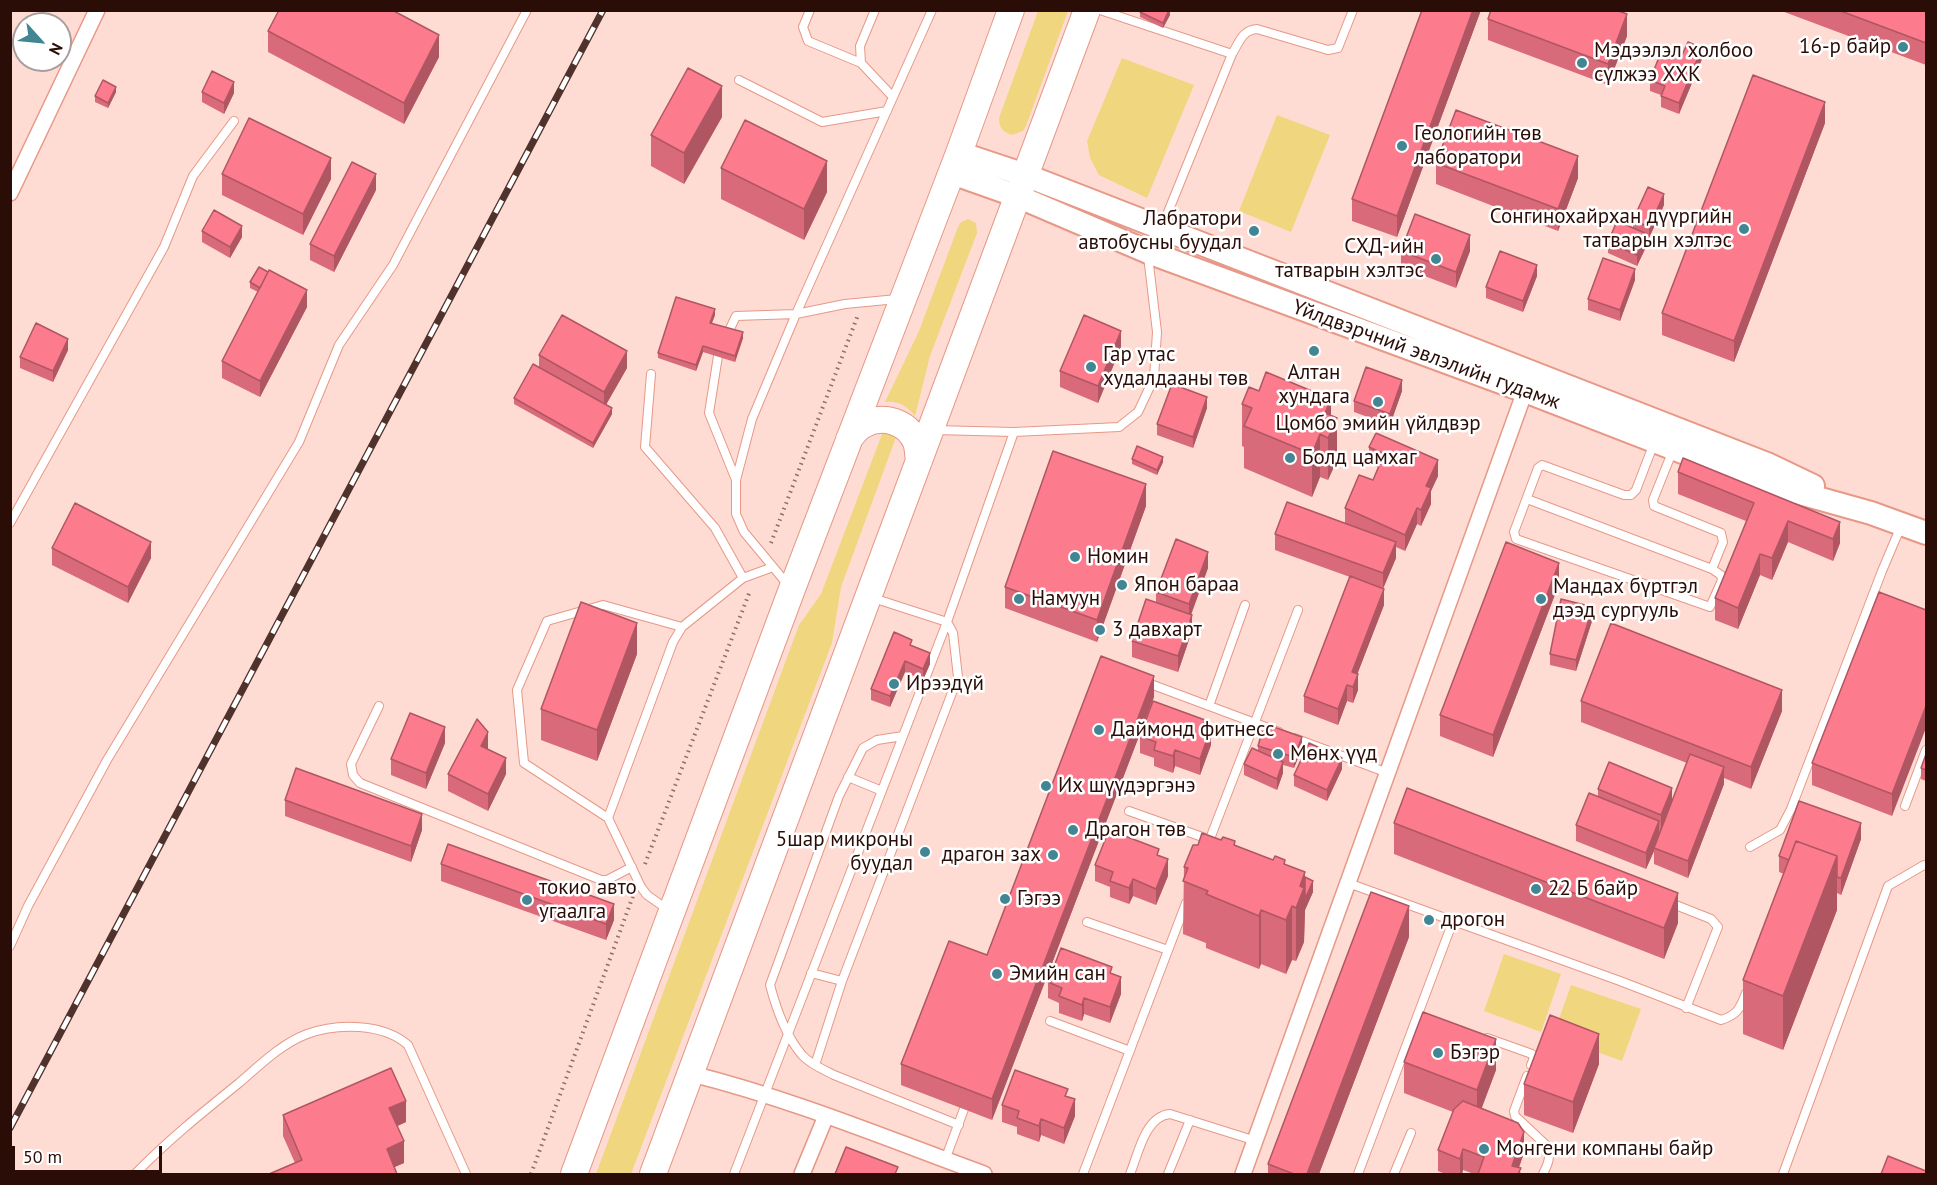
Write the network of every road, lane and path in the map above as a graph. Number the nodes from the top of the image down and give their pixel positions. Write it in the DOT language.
graph roads {
  1 [pos="97,10"];
  2 [pos="527,10"];
  3 [pos="810,10"];
  4 [pos="875,10"];
  5 [pos="932,10"];
  6 [pos="1011,10"];
  7 [pos="1087,10"];
  8 [pos="1100,10"];
  9 [pos="1353,10"];
  10 [pos="1232,54"];
  11 [pos="861,63"];
  12 [pos="739,80"];
  13 [pos="893,97"];
  14 [pos="887,111"];
  15 [pos="234,121"];
  16 [pos="956,163"];
  17 [pos="1021,186"];
  18 [pos="10,193"];
  19 [pos="1161,228"];
  20 [pos="1148,252"];
  21 [pos="903,298"];
  22 [pos="862,303"];
  23 [pos="796,314"];
  24 [pos="728,333"];
  25 [pos="718,357"];
  26 [pos="651,374"];
  27 [pos="1525,392"];
  28 [pos="930,430"];
  29 [pos="1014,432"];
  30 [pos="849,438"];
  31 [pos="1664,445"];
  32 [pos="919,461"];
  33 [pos="736,480"];
  34 [pos="1527,499"];
  35 [pos="1871,513"];
  36 [pos="10,523"];
  37 [pos="1902,524"];
  38 [pos="1926,533"];
  39 [pos="765,556"];
  40 [pos="773,567"];
  41 [pos="1712,569"];
  42 [pos="758,572"];
  43 [pos="743,578"];
  44 [pos="792,589"];
  45 [pos="869,596"];
  46 [pos="1245,605"];
  47 [pos="1298,610"];
  48 [pos="947,622"];
  49 [pos="682,627"];
  50 [pos="1137,679"];
  51 [pos="379,706"];
  52 [pos="1209,706"];
  53 [pos="1254,723"];
  54 [pos="903,736"];
  55 [pos="1926,750"];
  56 [pos="1388,773"];
  57 [pos="848,777"];
  58 [pos="882,790"];
  59 [pos="1905,806"];
  60 [pos="1129,811"];
  61 [pos="608,818"];
  62 [pos="1210,839"];
  63 [pos="1750,848"];
  64 [pos="1206,850"];
  65 [pos="1926,866"];
  66 [pos="632,867"];
  67 [pos="638,881"];
  68 [pos="1348,883"];
  69 [pos="1189,895"];
  70 [pos="1655,897"];
  71 [pos="671,911"];
  72 [pos="1452,921"];
  73 [pos="1087,922"];
  74 [pos="10,946"];
  75 [pos="1168,950"];
  76 [pos="812,973"];
  77 [pos="842,981"];
  78 [pos="1748,987"];
  79 [pos="1686,1008"];
  80 [pos="1417,1015"];
  81 [pos="1428,1019"];
  82 [pos="1050,1021"];
  83 [pos="789,1033"];
  84 [pos="1483,1037"];
  85 [pos="1130,1051"];
  86 [pos="815,1065"];
  87 [pos="692,1074"];
  88 [pos="971,1092"];
  89 [pos="764,1095"];
  90 [pos="826,1116"];
  91 [pos="1190,1120"];
  92 [pos="959,1125"];
  93 [pos="1411,1133"];
  94 [pos="1256,1141"];
  95 [pos="945,1160"];
  96 [pos="135,1174"];
  97 [pos="466,1174"];
  98 [pos="531,1174"];
  99 [pos="574,1174"];
  100 [pos="653,1174"];
  101 [pos="734,1174"];
  102 [pos="802,1174"];
  103 [pos="980,1174"];
  104 [pos="1083,1174"];
  105 [pos="1130,1174"];
  106 [pos="1168,1174"];
  107 [pos="1244,1174"];
  108 [pos="1358,1174"];
  109 [pos="1394,1174"];
  110 [pos="1543,1174"];
  111 [pos="1783,1174"];
  1 -- 18 [label="street"];
  2 -- 74 [label="lane"];
  3 -- 11 [label="lane"];
  4 -- 11 [label="lane"];
  5 -- 13 [label="lane"];
  6 -- 16 [label="highway"];
  7 -- 17 [label="highway"];
  8 -- 10 [label="lane"];
  9 -- 10 [label="lane"];
  10 -- 19 [label="lane"];
  11 -- 13 [label="lane"];
  12 -- 14 [label="lane"];
  13 -- 14 [label="lane"];
  14 -- 23 [label="lane"];
  15 -- 36 [label="lane"];
  16 -- 17 [label="main road, Үйлдвэрчний эвлэлийн гудамж"];
  16 -- 21 [label="highway"];
  17 -- 19 [label="main road, Үйлдвэрчний эвлэлийн гудамж"];
  17 -- 20 [label="main road, Үйлдвэрчний эвлэлийн гудамж"];
  17 -- 28 [label="highway"];
  19 -- 35 [label="main road, Үйлдвэрчний эвлэлийн гудамж"];
  20 -- 27 [label="main road, Үйлдвэрчний эвлэлийн гудамж"];
  20 -- 29 [label="lane"];
  21 -- 22 [label="lane"];
  21 -- 30 [label="highway"];
  22 -- 23 [label="lane"];
  22 -- 39 [label="path"];
  23 -- 24 [label="lane"];
  23 -- 33 [label="lane"];
  25 -- 33 [label="lane"];
  26 -- 43 [label="lane"];
  27 -- 31 [label="main road, Үйлдвэрчний эвлэлийн гудамж"];
  27 -- 56 [label="street"];
  28 -- 29 [label="lane"];
  28 -- 32 [label="highway"];
  29 -- 48 [label="lane"];
  30 -- 32 [label="highway"];
  30 -- 44 [label="highway"];
  31 -- 34 [label="lane"];
  31 -- 35 [label="main road, Үйлдвэрчний эвлэлийн гудамж"];
  31 -- 41 [label="lane"];
  32 -- 45 [label="highway"];
  33 -- 39 [label="lane"];
  34 -- 41 [label="lane"];
  34 -- 41 [label="lane"];
  35 -- 37 [label="main road, Үйлдвэрчний эвлэлийн гудамж"];
  37 -- 38 [label="main road, Үйлдвэрчний эвлэлийн гудамж"];
  37 -- 63 [label="lane"];
  39 -- 40 [label="lane"];
  40 -- 42 [label="lane"];
  40 -- 44 [label="lane"];
  42 -- 43 [label="lane"];
  42 -- 67 [label="path"];
  43 -- 49 [label="lane"];
  44 -- 71 [label="highway"];
  45 -- 48 [label="lane"];
  45 -- 87 [label="highway"];
  46 -- 52 [label="lane"];
  47 -- 53 [label="lane"];
  48 -- 54 [label="lane"];
  48 -- 77 [label="lane"];
  49 -- 61 [label="lane"];
  49 -- 61 [label="lane"];
  50 -- 52 [label="lane"];
  51 -- 66 [label="lane"];
  52 -- 53 [label="lane"];
  53 -- 56 [label="lane"];
  53 -- 62 [label="lane"];
  54 -- 57 [label="lane"];
  54 -- 58 [label="lane"];
  55 -- 59 [label="lane"];
  56 -- 68 [label="street"];
  57 -- 58 [label="lane"];
  57 -- 83 [label="lane"];
  58 -- 76 [label="lane"];
  60 -- 62 [label="lane"];
  61 -- 66 [label="lane"];
  62 -- 64 [label="lane"];
  65 -- 111 [label="lane"];
  66 -- 67 [label="lane"];
  67 -- 71 [label="lane"];
  67 -- 98 [label="path"];
  68 -- 72 [label="lane"];
  68 -- 94 [label="street"];
  69 -- 75 [label="lane"];
  70 -- 79 [label="lane"];
  71 -- 99 [label="highway"];
  72 -- 79 [label="lane"];
  72 -- 80 [label="lane"];
  73 -- 75 [label="lane"];
  75 -- 85 [label="lane"];
  76 -- 77 [label="lane"];
  76 -- 83 [label="lane"];
  77 -- 86 [label="lane"];
  78 -- 79 [label="lane"];
  80 -- 81 [label="lane"];
  80 -- 108 [label="lane"];
  82 -- 85 [label="lane"];
  83 -- 86 [label="lane"];
  83 -- 89 [label="lane"];
  84 -- 110 [label="lane"];
  85 -- 104 [label="lane"];
  86 -- 92 [label="lane"];
  87 -- 89 [label="street"];
  87 -- 100 [label="highway"];
  88 -- 92 [label="lane"];
  89 -- 90 [label="street"];
  89 -- 101 [label="lane"];
  90 -- 95 [label="street"];
  90 -- 102 [label="street"];
  91 -- 94 [label="lane"];
  91 -- 105 [label="lane"];
  91 -- 106 [label="lane"];
  92 -- 95 [label="lane"];
  93 -- 109 [label="lane"];
  94 -- 107 [label="street"];
  95 -- 103 [label="street"];
  96 -- 97 [label="lane"];
}
